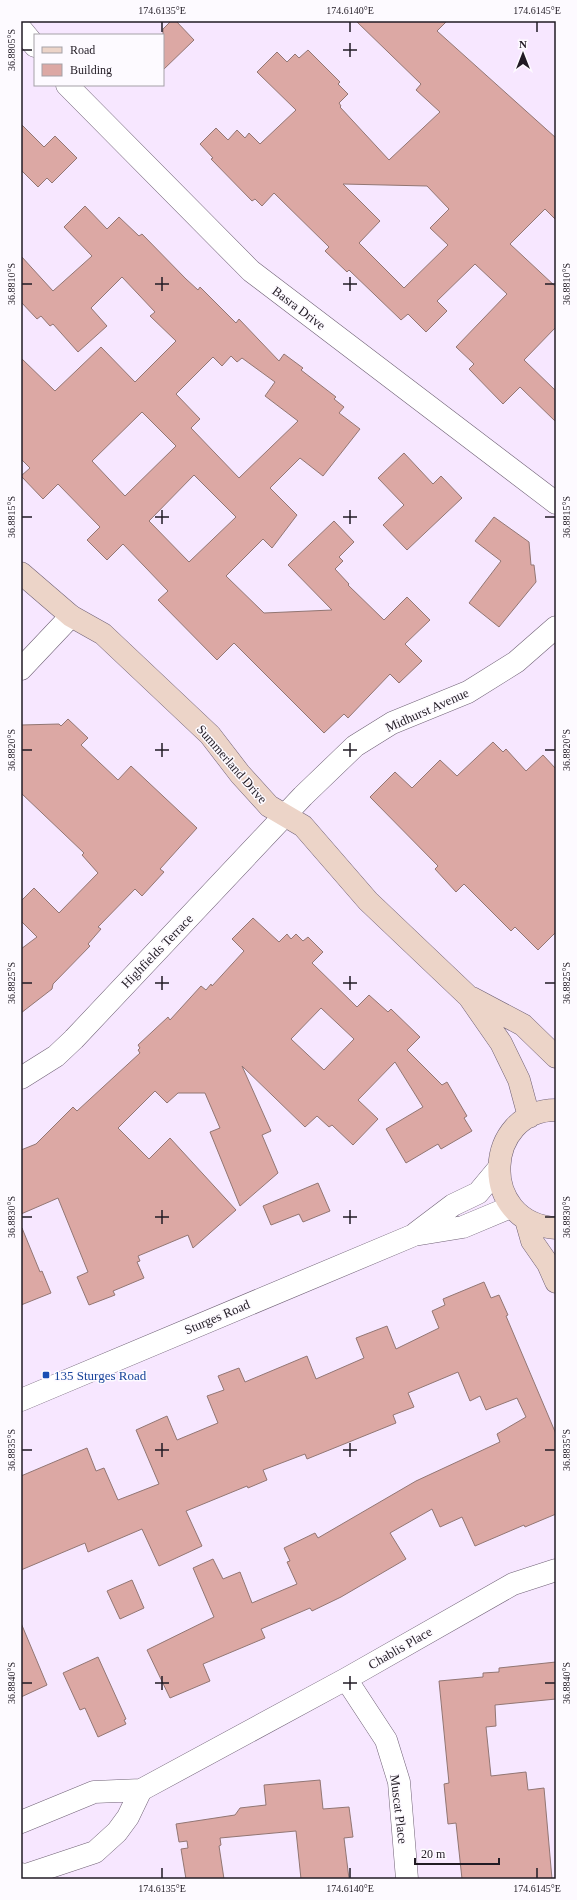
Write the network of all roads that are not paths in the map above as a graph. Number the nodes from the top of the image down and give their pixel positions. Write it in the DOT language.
graph roads {
  1 [pos="21,29"];
  2 [pos="34,45"];
  3 [pos="68,86"];
  4 [pos="556,503"];
  5 [pos="21,573"];
  6 [pos="71,616"];
  7 [pos="556,627"];
  8 [pos="21,669"];
  9 [pos="286,815"];
  10 [pos="469,997"];
  11 [pos="556,1057"];
  12 [pos="21,1078"];
  13 [pos="556,1110"];
  14 [pos="529,1117"];
  15 [pos="498,1169"];
  16 [pos="519,1214"];
  17 [pos="556,1228"];
  18 [pos="414,1235"];
  19 [pos="556,1282"];
  20 [pos="21,1400"];
  21 [pos="556,1570"];
  22 [pos="346,1679"];
  23 [pos="141,1790"];
  24 [pos="21,1822"];
  25 [pos="21,1874"];
  26 [pos="407,1879"];
  1 -- 2 [label="street"];
  3 -- 4 [label="street, Basra Drive"];
  5 -- 6 [label="main road, Summerland Drive"];
  6 -- 8 [label="street"];
  6 -- 9 [label="main road, Summerland Drive"];
  7 -- 9 [label="street, Midhurst Avenue"];
  9 -- 10 [label="main road, Summerland Drive"];
  9 -- 12 [label="street, Highfields Terrace"];
  10 -- 11 [label="main road, Summerland Drive"];
  10 -- 14 [label="main road, Summerland Drive"];
  13 -- 14 [label="main road"];
  14 -- 15 [label="main road"];
  15 -- 16 [label="main road"];
  15 -- 18 [label="street, Sturges Road"];
  16 -- 17 [label="main road"];
  16 -- 18 [label="street, Sturges Road"];
  16 -- 19 [label="main road"];
  18 -- 20 [label="street, Sturges Road"];
  21 -- 22 [label="street, Chablis Place"];
  22 -- 23 [label="street, Chablis Place"];
  22 -- 26 [label="street, Muscat Place"];
  23 -- 24 [label="street, Chablis Place"];
  23 -- 25 [label="street"];
}
